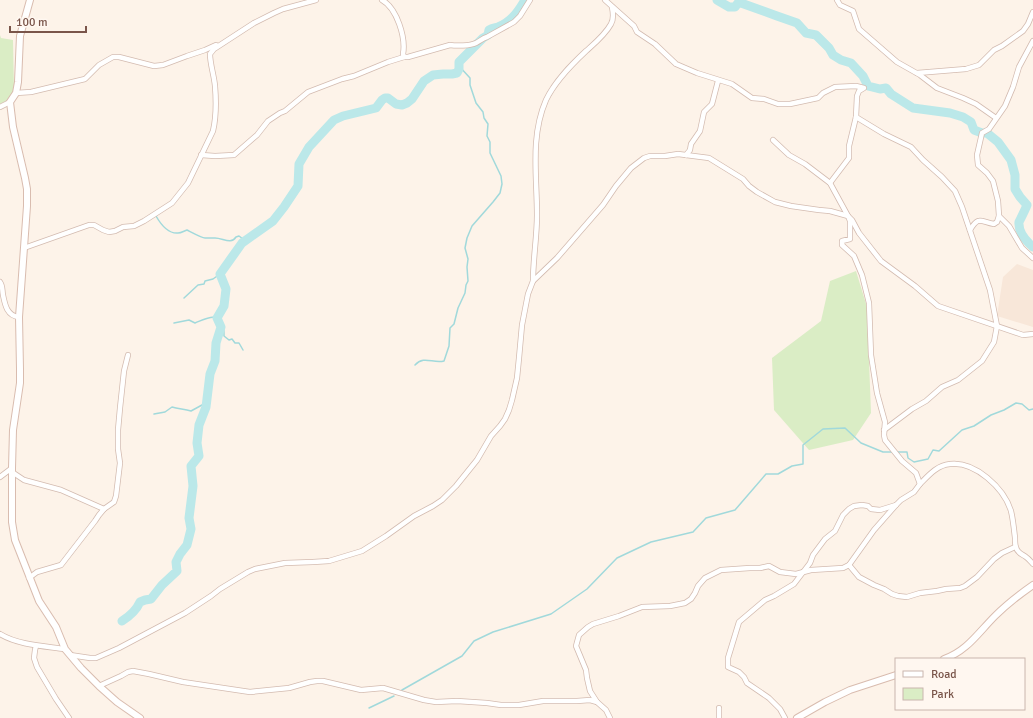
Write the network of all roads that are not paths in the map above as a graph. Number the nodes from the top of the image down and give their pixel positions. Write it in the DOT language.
graph roads {
  1 [pos="30,0"];
  2 [pos="316,0"];
  3 [pos="382,0"];
  4 [pos="530,0"];
  5 [pos="605,0"];
  6 [pos="838,0"];
  7 [pos="612,7"];
  8 [pos="1033,12"];
  9 [pos="228,40"];
  10 [pos="1033,41"];
  11 [pos="404,56"];
  12 [pos="916,73"];
  13 [pos="718,80"];
  14 [pos="16,93"];
  15 [pos="10,102"];
  16 [pos="0,107"];
  17 [pos="856,117"];
  18 [pos="996,118"];
  19 [pos="773,140"];
  20 [pos="201,155"];
  21 [pos="686,155"];
  22 [pos="830,183"];
  23 [pos="848,216"];
  24 [pos="999,216"];
  25 [pos="970,230"];
  26 [pos="24,248"];
  27 [pos="1033,258"];
  28 [pos="0,282"];
  29 [pos="533,282"];
  30 [pos="19,317"];
  31 [pos="997,326"];
  32 [pos="1033,334"];
  33 [pos="128,355"];
  34 [pos="884,430"];
  35 [pos="12,470"];
  36 [pos="0,478"];
  37 [pos="920,484"];
  38 [pos="896,505"];
  39 [pos="104,510"];
  40 [pos="1015,547"];
  41 [pos="1033,564"];
  42 [pos="849,565"];
  43 [pos="803,572"];
  44 [pos="29,578"];
  45 [pos="1033,585"];
  46 [pos="0,634"];
  47 [pos="36,646"];
  48 [pos="65,649"];
  49 [pos="70,655"];
  50 [pos="947,658"];
  51 [pos="895,675"];
  52 [pos="99,686"];
  53 [pos="597,702"];
  54 [pos="719,708"];
  55 [pos="69,718"];
  56 [pos="140,718"];
  57 [pos="610,718"];
  58 [pos="719,718"];
  59 [pos="785,718"];
  60 [pos="797,718"];
  1 -- 14 [label="street"];
  2 -- 9 [label="street"];
  3 -- 11 [label="street"];
  4 -- 11 [label="street"];
  5 -- 7 [label="street"];
  6 -- 12 [label="street"];
  7 -- 13 [label="street"];
  7 -- 29 [label="street"];
  8 -- 12 [label="street"];
  9 -- 14 [label="street"];
  9 -- 20 [label="street"];
  10 -- 18 [label="street"];
  11 -- 20 [label="street"];
  12 -- 18 [label="street"];
  13 -- 17 [label="street"];
  13 -- 21 [label="street"];
  14 -- 15 [label="street"];
  15 -- 16 [label="street"];
  15 -- 26 [label="street"];
  17 -- 22 [label="street"];
  17 -- 25 [label="street"];
  18 -- 24 [label="street"];
  19 -- 22 [label="street"];
  20 -- 26 [label="street"];
  21 -- 23 [label="street"];
  21 -- 29 [label="street"];
  22 -- 23 [label="street"];
  23 -- 31 [label="street"];
  23 -- 34 [label="street"];
  24 -- 25 [label="street"];
  24 -- 27 [label="street"];
  25 -- 31 [label="street"];
  26 -- 30 [label="street"];
  28 -- 30 [label="street"];
  29 -- 49 [label="street"];
  30 -- 35 [label="street"];
  31 -- 32 [label="street"];
  31 -- 34 [label="street"];
  33 -- 39 [label="street"];
  34 -- 37 [label="street"];
  35 -- 36 [label="street"];
  35 -- 39 [label="street"];
  35 -- 44 [label="street"];
  37 -- 38 [label="street"];
  37 -- 40 [label="street"];
  38 -- 42 [label="street"];
  38 -- 43 [label="street"];
  39 -- 44 [label="street"];
  40 -- 41 [label="street"];
  40 -- 42 [label="street"];
  42 -- 43 [label="street"];
  43 -- 53 [label="street"];
  43 -- 59 [label="street"];
  44 -- 48 [label="street"];
  45 -- 50 [label="street"];
  46 -- 47 [label="street"];
  47 -- 48 [label="street"];
  47 -- 55 [label="street"];
  48 -- 49 [label="street"];
  49 -- 52 [label="street"];
  51 -- 60 [label="street"];
  52 -- 53 [label="street"];
  52 -- 56 [label="street"];
  53 -- 57 [label="street"];
  54 -- 58 [label="street"];
}
